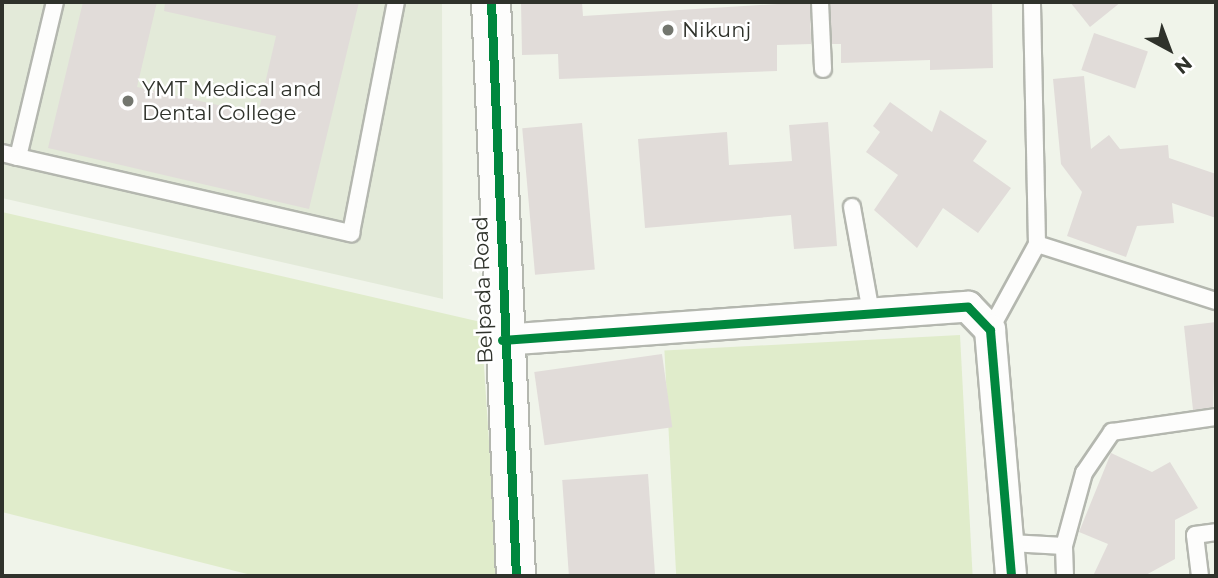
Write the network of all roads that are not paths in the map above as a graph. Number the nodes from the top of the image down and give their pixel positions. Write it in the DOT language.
graph roads {
  1 [pos="55,2"];
  2 [pos="396,2"];
  3 [pos="491,2"];
  4 [pos="820,2"];
  5 [pos="1032,2"];
  6 [pos="823,69"];
  7 [pos="2,153"];
  8 [pos="18,157"];
  9 [pos="852,207"];
  10 [pos="1037,244"];
  11 [pos="1216,301"];
  12 [pos="871,313"];
  13 [pos="990,330"];
  14 [pos="502,340"];
  15 [pos="1216,417"];
  16 [pos="1216,532"];
  17 [pos="1010,543"];
  18 [pos="1064,546"];
  19 [pos="516,576"];
  20 [pos="1011,576"];
  21 [pos="1065,576"];
  22 [pos="1200,576"];
  1 -- 8 [label="lane"];
  2 -- 8 [label="lane"];
  3 -- 14 [label="street, Belpada Road"];
  4 -- 6 [label="lane"];
  5 -- 10 [label="lane"];
  7 -- 8 [label="lane"];
  9 -- 12 [label="lane"];
  10 -- 11 [label="lane"];
  10 -- 13 [label="lane"];
  12 -- 13 [label="street"];
  12 -- 14 [label="street"];
  13 -- 17 [label="street"];
  14 -- 19 [label="street, Belpada Road"];
  15 -- 18 [label="lane"];
  16 -- 22 [label="lane"];
  17 -- 18 [label="lane"];
  17 -- 20 [label="street"];
  18 -- 21 [label="lane"];
}
